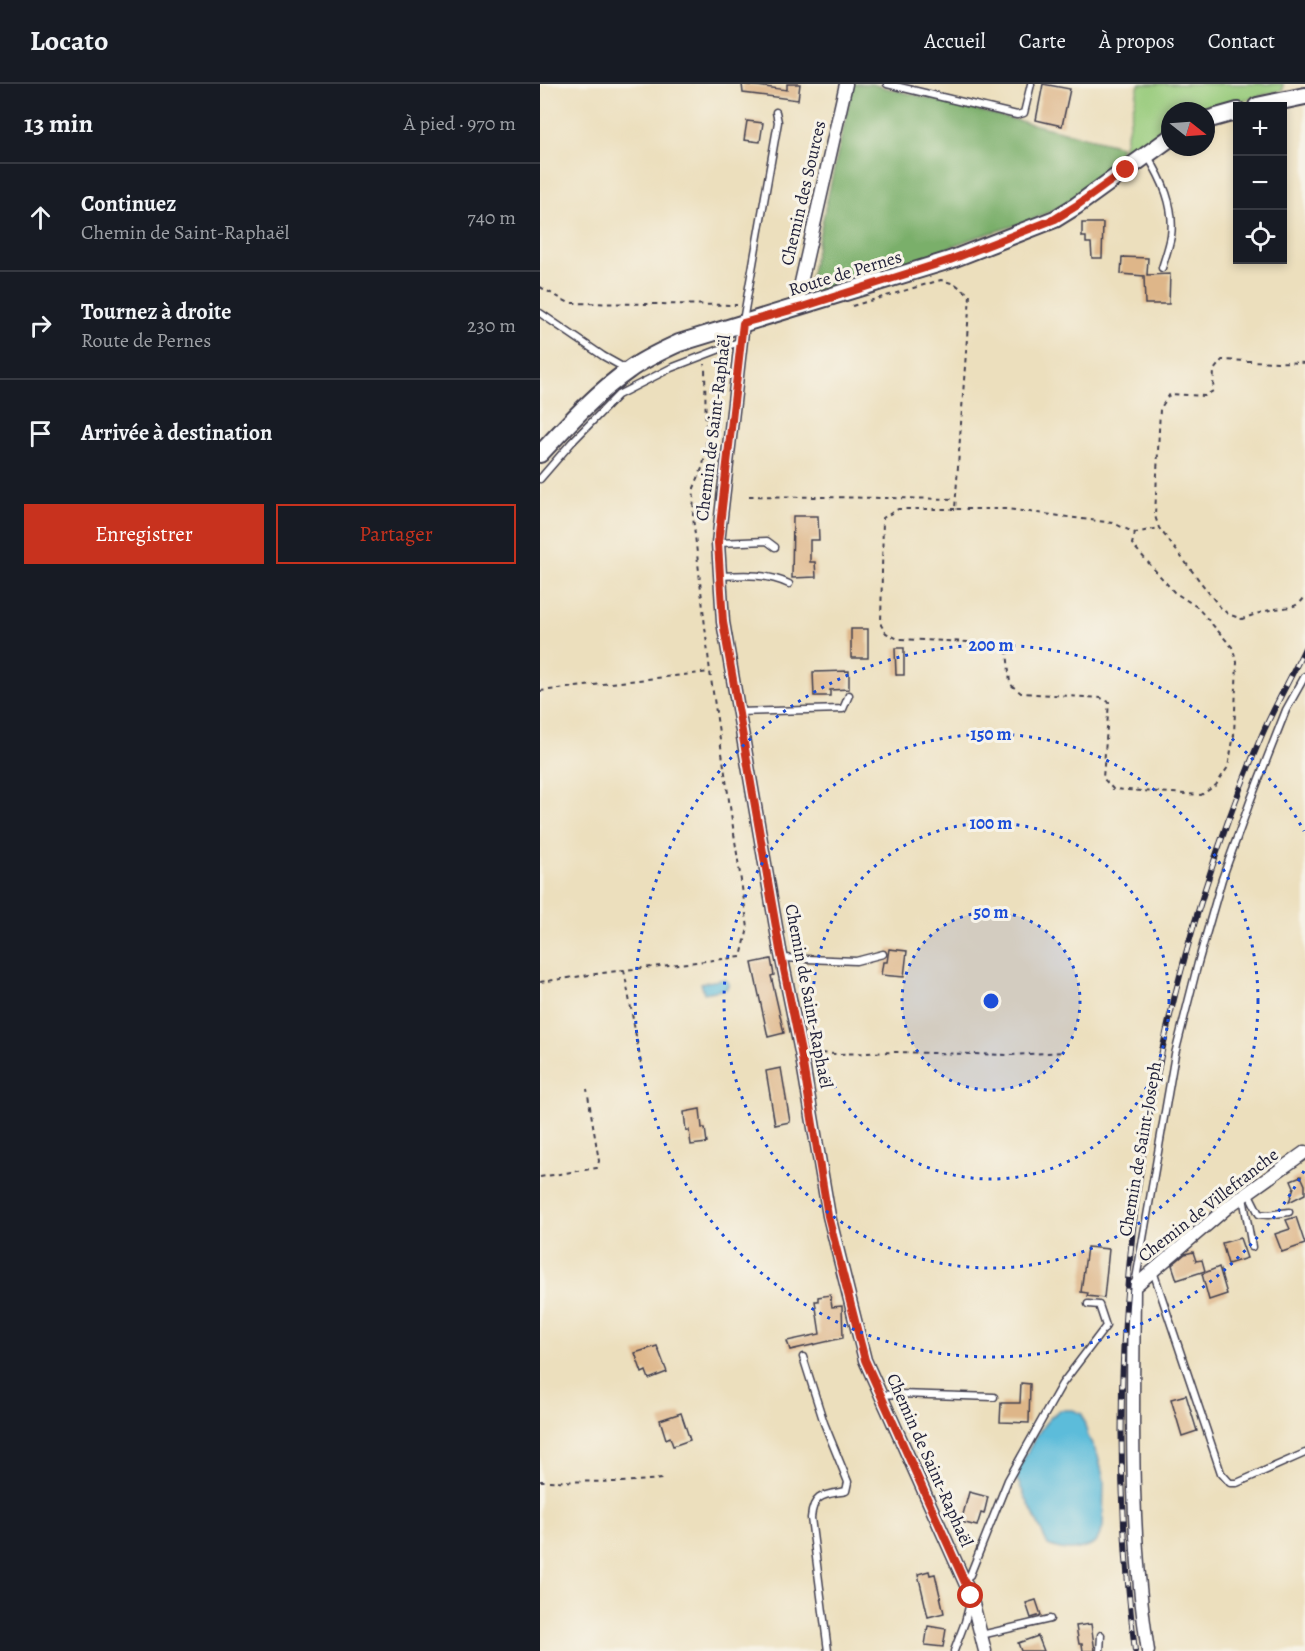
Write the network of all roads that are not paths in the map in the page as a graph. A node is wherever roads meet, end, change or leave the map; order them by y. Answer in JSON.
{"nodes":[{"id":1,"x":846,"y":84,"type":"edge"},
{"id":2,"x":887,"y":84,"type":"edge"},
{"id":3,"x":1031,"y":84,"type":"edge"},
{"id":4,"x":1305,"y":96,"type":"edge"},
{"id":5,"x":1276,"y":102,"type":"edge"},
{"id":6,"x":776,"y":112,"type":"dead end"},
{"id":7,"x":1233,"y":112,"type":"edge"},
{"id":8,"x":1215,"y":117,"type":"edge"},
{"id":9,"x":1161,"y":144,"type":"edge"},
{"id":10,"x":1146,"y":154,"type":"junction"},
{"id":11,"x":1162,"y":268,"type":"dead end"},
{"id":12,"x":795,"y":309,"type":"junction"},
{"id":13,"x":540,"y":313,"type":"edge"},
{"id":14,"x":743,"y":323,"type":"junction"},
{"id":15,"x":741,"y":341,"type":"junction"},
{"id":16,"x":628,"y":370,"type":"junction"},
{"id":17,"x":540,"y":454,"type":"edge"},
{"id":18,"x":540,"y":479,"type":"edge"},
{"id":19,"x":718,"y":543,"type":"junction"},
{"id":20,"x":775,"y":547,"type":"dead end"},
{"id":21,"x":720,"y":576,"type":"junction"},
{"id":22,"x":789,"y":584,"type":"dead end"},
{"id":23,"x":1305,"y":676,"type":"edge"},
{"id":24,"x":849,"y":695,"type":"dead end"},
{"id":25,"x":739,"y":712,"type":"junction"},
{"id":26,"x":883,"y":954,"type":"dead end"},
{"id":27,"x":781,"y":958,"type":"junction"},
{"id":28,"x":1305,"y":1152,"type":"edge"},
{"id":29,"x":1245,"y":1194,"type":"junction"},
{"id":30,"x":1289,"y":1212,"type":"dead end"},
{"id":31,"x":1252,"y":1247,"type":"dead end"},
{"id":32,"x":1153,"y":1271,"type":"junction"},
{"id":33,"x":1134,"y":1287,"type":"junction"},
{"id":34,"x":1088,"y":1304,"type":"dead end"},
{"id":35,"x":803,"y":1357,"type":"dead end"},
{"id":36,"x":881,"y":1395,"type":"junction"},
{"id":37,"x":994,"y":1397,"type":"dead end"},
{"id":38,"x":1305,"y":1453,"type":"edge"},
{"id":39,"x":964,"y":1580,"type":"junction"},
{"id":40,"x":971,"y":1596,"type":"junction"},
{"id":41,"x":1050,"y":1619,"type":"dead end"},
{"id":42,"x":981,"y":1635,"type":"junction"},
{"id":43,"x":1101,"y":1635,"type":"dead end"},
{"id":44,"x":828,"y":1651,"type":"edge"},
{"id":45,"x":954,"y":1651,"type":"edge"},
{"id":46,"x":985,"y":1651,"type":"edge"},
{"id":47,"x":1100,"y":1651,"type":"edge"},
{"id":48,"x":1148,"y":1651,"type":"edge"}],
"edges":[{"from":1,"to":12,"type":"street","name":"Chemin des Sources"},
{"from":2,"to":3,"type":"lane"},
{"from":4,"to":5,"type":"street"},
{"from":6,"to":14,"type":"lane"},
{"from":7,"to":8,"type":"street"},
{"from":9,"to":10,"type":"street","name":"Route de Pernes"},
{"from":10,"to":11,"type":"lane"},
{"from":10,"to":12,"type":"street","name":"Route de Pernes"},
{"from":12,"to":14,"type":"street","name":"Route de Pernes"},
{"from":13,"to":16,"type":"lane"},
{"from":14,"to":15,"type":"street","name":"Chemin de Saint-Raphaël"},
{"from":14,"to":16,"type":"street","name":"Route de Pernes"},
{"from":15,"to":18,"type":"lane"},
{"from":15,"to":19,"type":"street","name":"Chemin de Saint-Raphaël"},
{"from":16,"to":17,"type":"street","name":"Route de Pernes"},
{"from":19,"to":20,"type":"lane"},
{"from":19,"to":21,"type":"street","name":"Chemin de Saint-Raphaël"},
{"from":21,"to":22,"type":"lane"},
{"from":21,"to":25,"type":"street","name":"Chemin de Saint-Raphaël"},
{"from":23,"to":33,"type":"lane","name":"Chemin de Saint-Joseph"},
{"from":24,"to":25,"type":"lane"},
{"from":25,"to":27,"type":"street","name":"Chemin de Saint-Raphaël"},
{"from":26,"to":27,"type":"lane"},
{"from":27,"to":36,"type":"street","name":"Chemin de Saint-Raphaël"},
{"from":28,"to":29,"type":"street","name":"Chemin de Villefranche"},
{"from":29,"to":30,"type":"lane"},
{"from":29,"to":31,"type":"lane"},
{"from":29,"to":32,"type":"street","name":"Chemin de Villefranche"},
{"from":32,"to":33,"type":"street","name":"Chemin de Villefranche"},
{"from":32,"to":38,"type":"lane"},
{"from":33,"to":48,"type":"street","name":"Chemin de Saint-Joseph"},
{"from":34,"to":39,"type":"lane"},
{"from":35,"to":44,"type":"lane"},
{"from":36,"to":37,"type":"lane"},
{"from":36,"to":39,"type":"street","name":"Chemin de Saint-Raphaël"},
{"from":39,"to":40,"type":"street","name":"Chemin de Saint-Raphaël"},
{"from":40,"to":42,"type":"street","name":"Chemin de Saint-Raphaël"},
{"from":40,"to":45,"type":"lane"},
{"from":41,"to":42,"type":"lane"},
{"from":42,"to":46,"type":"street","name":"Chemin de Saint-Raphaël"},
{"from":43,"to":47,"type":"lane"}]}
